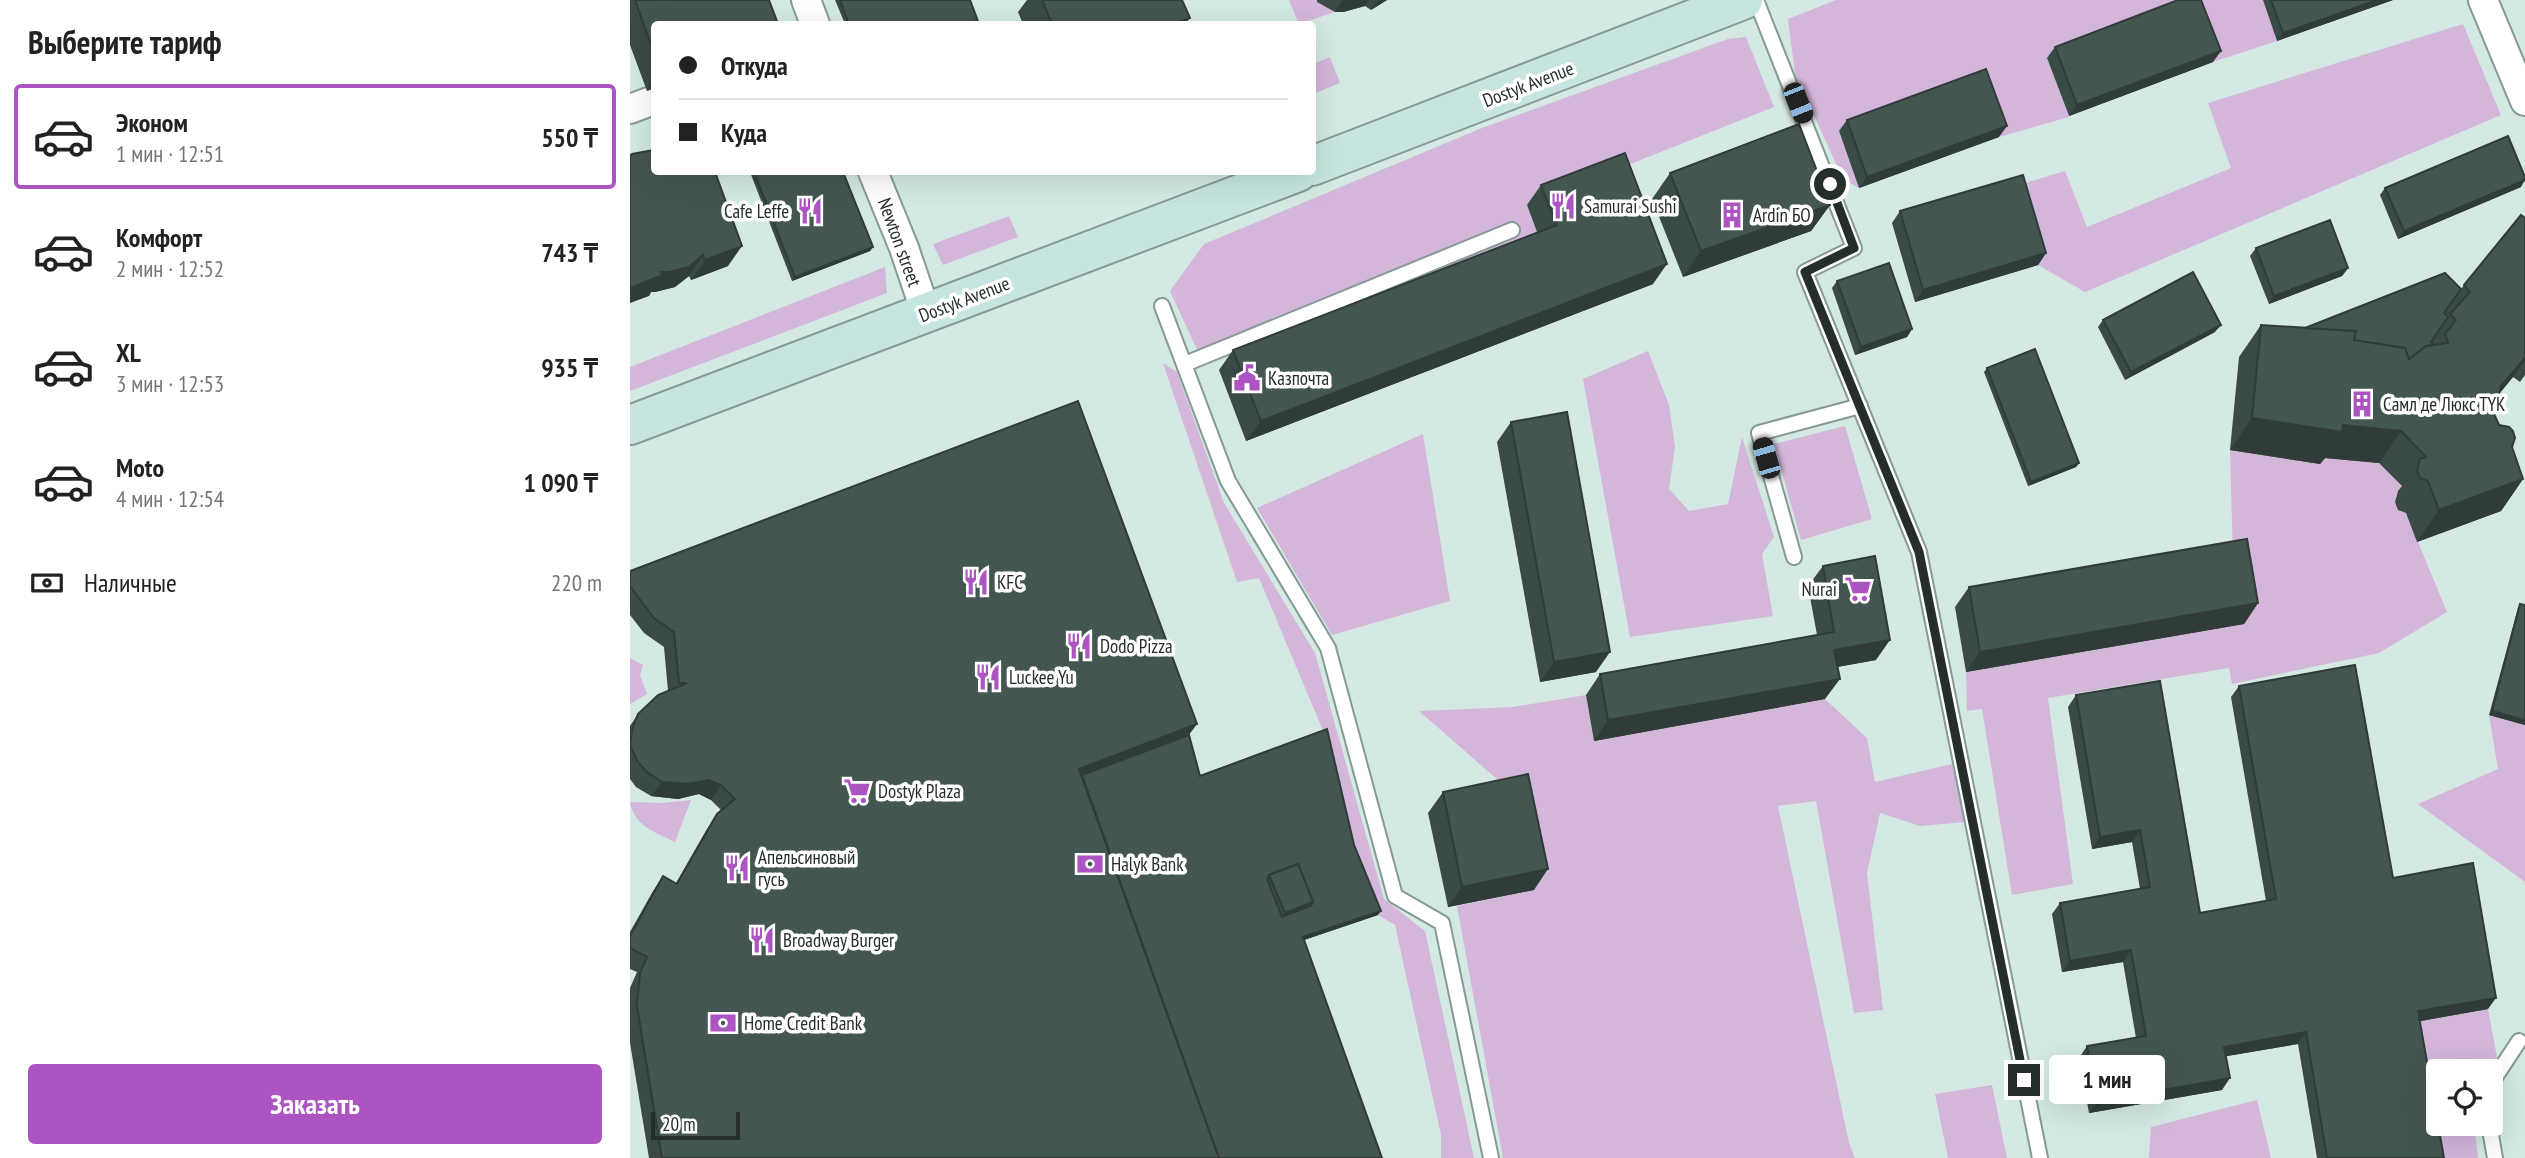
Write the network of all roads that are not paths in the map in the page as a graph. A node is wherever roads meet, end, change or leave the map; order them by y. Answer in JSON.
{"nodes":[{"id":1,"x":806,"y":0,"type":"edge"},
{"id":2,"x":1743,"y":0,"type":"edge"},
{"id":3,"x":1756,"y":0,"type":"edge"},
{"id":4,"x":2483,"y":0,"type":"edge"},
{"id":5,"x":814,"y":21,"type":"edge"},
{"id":6,"x":651,"y":101,"type":"edge"},
{"id":7,"x":2525,"y":101,"type":"edge"},
{"id":8,"x":630,"y":109,"type":"edge"},
{"id":9,"x":1316,"y":164,"type":"edge"},
{"id":10,"x":874,"y":175,"type":"edge"},
{"id":11,"x":1290,"y":175,"type":"edge"},
{"id":12,"x":1512,"y":230,"type":"dead end"},
{"id":13,"x":1163,"y":306,"type":"dead end"},
{"id":14,"x":926,"y":313,"type":"junction"},
{"id":15,"x":1185,"y":364,"type":"junction"},
{"id":16,"x":1860,"y":406,"type":"junction"},
{"id":17,"x":630,"y":425,"type":"edge"},
{"id":18,"x":1794,"y":557,"type":"dead end"},
{"id":19,"x":2519,"y":1041,"type":"dead end"},
{"id":20,"x":2503,"y":1065,"type":"edge"},
{"id":21,"x":2490,"y":1136,"type":"edge"},
{"id":22,"x":1491,"y":1158,"type":"edge"},
{"id":23,"x":2040,"y":1158,"type":"edge"},
{"id":24,"x":2495,"y":1158,"type":"edge"}],
"edges":[{"from":1,"to":5,"type":"street"},
{"from":2,"to":9,"type":"main road","name":"Dostyk Avenue"},
{"from":3,"to":16,"type":"lane"},
{"from":4,"to":7,"type":"street"},
{"from":6,"to":8,"type":"street"},
{"from":10,"to":14,"type":"street","name":"Newton street"},
{"from":11,"to":14,"type":"main road","name":"Dostyk Avenue"},
{"from":12,"to":15,"type":"lane"},
{"from":13,"to":15,"type":"lane"},
{"from":14,"to":17,"type":"main road","name":"Dostyk Avenue"},
{"from":15,"to":22,"type":"lane"},
{"from":16,"to":18,"type":"lane"},
{"from":16,"to":23,"type":"lane"},
{"from":19,"to":20,"type":"lane"},
{"from":21,"to":24,"type":"lane"}]}
